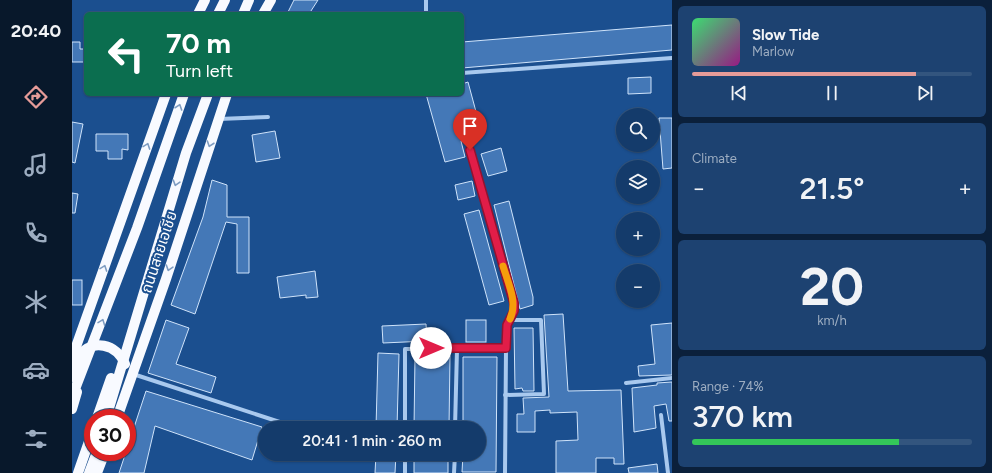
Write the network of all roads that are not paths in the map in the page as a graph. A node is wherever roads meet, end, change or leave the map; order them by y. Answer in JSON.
{"nodes":[{"id":1,"x":205,"y":0,"type":"edge"},
{"id":2,"x":225,"y":0,"type":"edge"},
{"id":3,"x":249,"y":0,"type":"edge"},
{"id":4,"x":271,"y":0,"type":"edge"},
{"id":5,"x":426,"y":0,"type":"edge"},
{"id":6,"x":199,"y":12,"type":"edge"},
{"id":7,"x":219,"y":12,"type":"edge"},
{"id":8,"x":244,"y":12,"type":"edge"},
{"id":9,"x":264,"y":12,"type":"edge"},
{"id":10,"x":426,"y":12,"type":"edge"},
{"id":11,"x":672,"y":58,"type":"edge"},
{"id":12,"x":464,"y":73,"type":"edge"},
{"id":13,"x":165,"y":96,"type":"edge"},
{"id":14,"x":183,"y":96,"type":"edge"},
{"id":15,"x":207,"y":96,"type":"edge"},
{"id":16,"x":226,"y":96,"type":"edge"},
{"id":17,"x":268,"y":117,"type":"dead end"},
{"id":18,"x":218,"y":119,"type":"junction"},
{"id":19,"x":470,"y":150,"type":"dead end"},
{"id":20,"x":150,"y":271,"type":"junction"},
{"id":21,"x":510,"y":320,"type":"junction"},
{"id":22,"x":506,"y":348,"type":"junction"},
{"id":23,"x":457,"y":349,"type":"junction"},
{"id":24,"x":90,"y":353,"type":"junction"},
{"id":25,"x":72,"y":358,"type":"edge"},
{"id":26,"x":132,"y":373,"type":"junction"},
{"id":27,"x":72,"y":377,"type":"edge"},
{"id":28,"x":672,"y":378,"type":"edge"},
{"id":29,"x":626,"y":383,"type":"dead end"},
{"id":30,"x":505,"y":395,"type":"junction"},
{"id":31,"x":72,"y":397,"type":"edge"},
{"id":32,"x":72,"y":409,"type":"edge"},
{"id":33,"x":100,"y":409,"type":"edge"},
{"id":34,"x":109,"y":409,"type":"edge"},
{"id":35,"x":113,"y":409,"type":"edge"},
{"id":36,"x":120,"y":409,"type":"edge"},
{"id":37,"x":661,"y":415,"type":"dead end"},
{"id":38,"x":277,"y":421,"type":"edge"},
{"id":39,"x":405,"y":421,"type":"edge"},
{"id":40,"x":455,"y":421,"type":"edge"},
{"id":41,"x":84,"y":456,"type":"edge"},
{"id":42,"x":93,"y":461,"type":"edge"},
{"id":43,"x":101,"y":461,"type":"edge"},
{"id":44,"x":405,"y":461,"type":"edge"},
{"id":45,"x":455,"y":461,"type":"edge"},
{"id":46,"x":78,"y":473,"type":"edge"},
{"id":47,"x":89,"y":473,"type":"edge"},
{"id":48,"x":97,"y":473,"type":"edge"},
{"id":49,"x":405,"y":473,"type":"edge"},
{"id":50,"x":454,"y":473,"type":"edge"},
{"id":51,"x":505,"y":473,"type":"edge"},
{"id":52,"x":668,"y":473,"type":"edge"}],
"edges":[{"from":1,"to":6,"type":"highway"},
{"from":2,"to":7,"type":"highway"},
{"from":3,"to":8,"type":"highway"},
{"from":4,"to":9,"type":"highway"},
{"from":5,"to":10,"type":"street"},
{"from":11,"to":12,"type":"street"},
{"from":25,"to":13,"type":"highway","one_way":true},
{"from":24,"to":14,"type":"highway","name":"ถนนสายเอเชีย","one_way":true},
{"from":15,"to":20,"type":"highway","name":"ถนนสายเอเชีย","one_way":true},
{"from":16,"to":18,"type":"highway","name":"ถนนสายเอเชีย"},
{"from":17,"to":18,"type":"street"},
{"from":18,"to":26,"type":"highway","name":"ถนนสายเอเชีย","one_way":true},
{"from":19,"to":21,"type":"street"},
{"from":20,"to":33,"type":"highway"},
{"from":20,"to":34,"type":"highway","name":"ถนนสายเอเชีย"},
{"from":21,"to":22,"type":"street"},
{"from":21,"to":30,"type":"street"},
{"from":22,"to":23,"type":"street"},
{"from":22,"to":30,"type":"street"},
{"from":23,"to":39,"type":"street"},
{"from":23,"to":40,"type":"street"},
{"from":24,"to":31,"type":"highway","name":"ถนนสายเอเชีย"},
{"from":24,"to":32,"type":"highway"},
{"from":26,"to":36,"type":"highway","name":"ถนนสายเอเชีย"},
{"from":26,"to":38,"type":"street"},
{"from":27,"to":35,"type":"highway"},
{"from":28,"to":29,"type":"street"},
{"from":30,"to":51,"type":"street"},
{"from":37,"to":52,"type":"street"},
{"from":41,"to":46,"type":"highway"},
{"from":42,"to":47,"type":"highway"},
{"from":43,"to":48,"type":"highway"},
{"from":44,"to":49,"type":"street"},
{"from":45,"to":50,"type":"street"}]}
